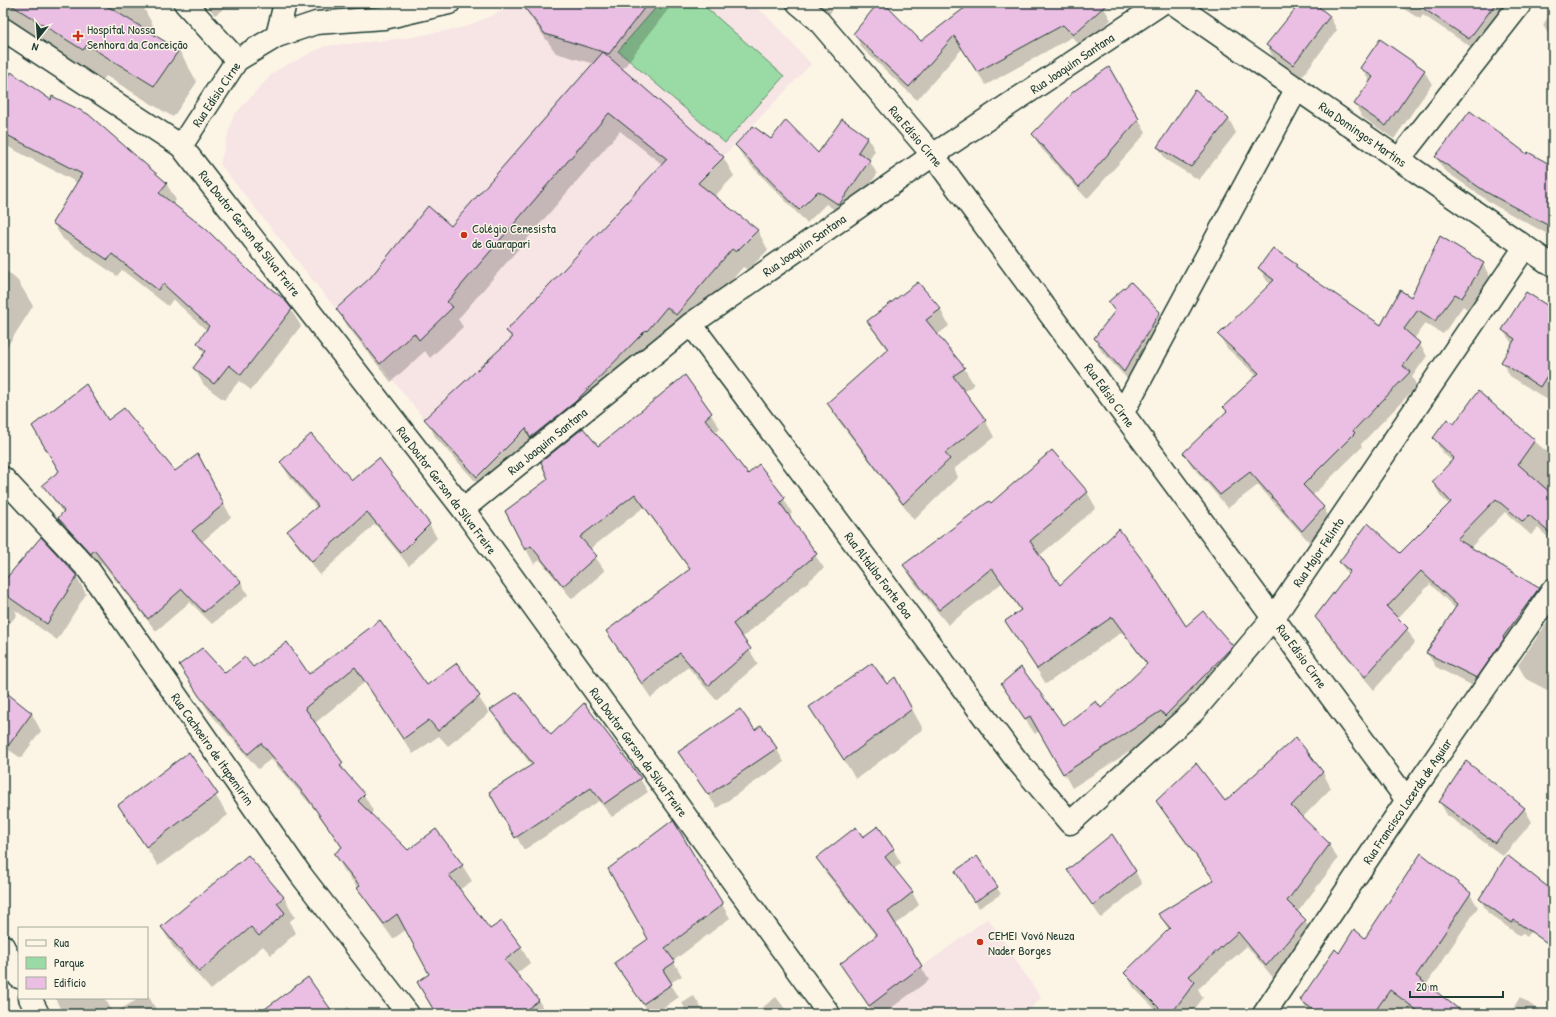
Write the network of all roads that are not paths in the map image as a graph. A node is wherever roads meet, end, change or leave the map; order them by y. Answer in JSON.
{"nodes":[{"id":1,"x":185,"y":3,"type":"edge"},
{"id":2,"x":285,"y":3,"type":"edge"},
{"id":3,"x":449,"y":3,"type":"edge"},
{"id":4,"x":798,"y":3,"type":"edge"},
{"id":5,"x":1162,"y":3,"type":"edge"},
{"id":6,"x":1173,"y":3,"type":"edge"},
{"id":7,"x":1521,"y":3,"type":"edge"},
{"id":8,"x":3,"y":29,"type":"edge"},
{"id":9,"x":277,"y":36,"type":"junction"},
{"id":10,"x":237,"y":60,"type":"junction"},
{"id":11,"x":1297,"y":88,"type":"junction"},
{"id":12,"x":181,"y":146,"type":"junction"},
{"id":13,"x":933,"y":155,"type":"junction"},
{"id":14,"x":1399,"y":158,"type":"junction"},
{"id":15,"x":1525,"y":247,"type":"junction"},
{"id":16,"x":1553,"y":266,"type":"edge"},
{"id":17,"x":691,"y":324,"type":"junction"},
{"id":18,"x":1123,"y":412,"type":"junction"},
{"id":19,"x":6,"y":491,"type":"edge"},
{"id":20,"x":463,"y":509,"type":"junction"},
{"id":21,"x":1553,"y":590,"type":"edge"},
{"id":22,"x":1274,"y":617,"type":"junction"},
{"id":23,"x":1407,"y":800,"type":"junction"},
{"id":24,"x":1070,"y":824,"type":"joint"},
{"id":25,"x":3,"y":946,"type":"edge"},
{"id":26,"x":18,"y":976,"type":"edge"},
{"id":27,"x":30,"y":999,"type":"edge"},
{"id":28,"x":38,"y":1014,"type":"edge"},
{"id":29,"x":408,"y":1014,"type":"edge"},
{"id":30,"x":829,"y":1014,"type":"edge"},
{"id":31,"x":1264,"y":1014,"type":"edge"}],
"edges":[{"from":1,"to":10,"type":"street"},
{"from":2,"to":9,"type":"street"},
{"from":3,"to":9,"type":"street","name":"Rua Edísio Cirne"},
{"from":4,"to":13,"type":"street","name":"Rua Edísio Cirne"},
{"from":5,"to":13,"type":"street","name":"Rua Joaquim Santana"},
{"from":6,"to":11,"type":"street","name":"Rua Domingos Martins"},
{"from":7,"to":14,"type":"street"},
{"from":8,"to":12,"type":"street","name":"Rua Doutor Gerson da Silva Freire"},
{"from":9,"to":10,"type":"street","name":"Rua Edísio Cirne"},
{"from":10,"to":12,"type":"street","name":"Rua Edísio Cirne"},
{"from":11,"to":14,"type":"street","name":"Rua Domingos Martins"},
{"from":11,"to":18,"type":"street"},
{"from":12,"to":20,"type":"street","name":"Rua Doutor Gerson da Silva Freire"},
{"from":13,"to":17,"type":"street","name":"Rua Joaquim Santana"},
{"from":13,"to":18,"type":"street","name":"Rua Edísio Cirne"},
{"from":14,"to":15,"type":"street","name":"Rua Domingos Martins"},
{"from":15,"to":16,"type":"street","name":"Rua Domingos Martins"},
{"from":15,"to":22,"type":"street","name":"Rua Major Felinto"},
{"from":17,"to":20,"type":"street","name":"Rua Joaquim Santana"},
{"from":17,"to":24,"type":"street","name":"Rua Altaliba Fonte Boa"},
{"from":18,"to":22,"type":"street","name":"Rua Edísio Cirne"},
{"from":19,"to":29,"type":"street","name":"Rua Cachoeiro de Itapemirim"},
{"from":20,"to":30,"type":"street","name":"Rua Doutor Gerson da Silva Freire"},
{"from":21,"to":23,"type":"street","name":"Rua Francisco Lacerda de Aguiar"},
{"from":22,"to":23,"type":"street","name":"Rua Edísio Cirne"},
{"from":22,"to":24,"type":"street","name":"Rua Major Felinto"},
{"from":23,"to":31,"type":"street","name":"Rua Francisco Lacerda de Aguiar"},
{"from":25,"to":26,"type":"street"},
{"from":27,"to":28,"type":"street"}]}
